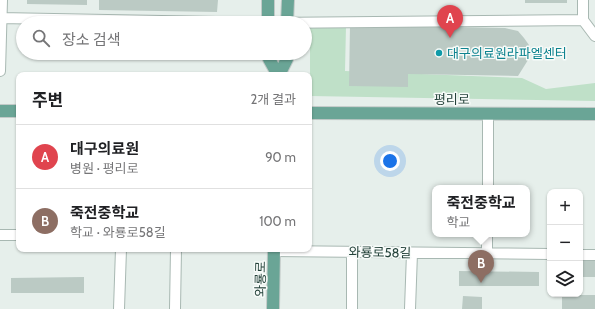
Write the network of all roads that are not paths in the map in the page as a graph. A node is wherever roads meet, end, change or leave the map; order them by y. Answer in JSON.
{"nodes":[{"id":1,"x":2,"y":0,"type":"edge"},
{"id":2,"x":268,"y":0,"type":"edge"},
{"id":3,"x":288,"y":0,"type":"edge"},
{"id":4,"x":583,"y":0,"type":"edge"},
{"id":5,"x":268,"y":16,"type":"edge"},
{"id":6,"x":287,"y":16,"type":"edge"},
{"id":7,"x":1,"y":18,"type":"edge"},
{"id":8,"x":16,"y":18,"type":"edge"},
{"id":9,"x":583,"y":20,"type":"junction"},
{"id":10,"x":312,"y":23,"type":"edge"},
{"id":11,"x":595,"y":36,"type":"edge"},
{"id":12,"x":270,"y":60,"type":"edge"},
{"id":13,"x":286,"y":60,"type":"edge"},
{"id":14,"x":0,"y":71,"type":"edge"},
{"id":15,"x":276,"y":72,"type":"edge"},
{"id":16,"x":280,"y":72,"type":"edge"},
{"id":17,"x":0,"y":111,"type":"edge"},
{"id":18,"x":16,"y":111,"type":"edge"},
{"id":19,"x":312,"y":113,"type":"edge"},
{"id":20,"x":488,"y":114,"type":"junction"},
{"id":21,"x":595,"y":114,"type":"edge"},
{"id":22,"x":488,"y":185,"type":"edge"},
{"id":23,"x":0,"y":235,"type":"edge"},
{"id":24,"x":16,"y":236,"type":"edge"},
{"id":25,"x":487,"y":237,"type":"edge"},
{"id":26,"x":312,"y":251,"type":"edge"},
{"id":27,"x":121,"y":252,"type":"edge"},
{"id":28,"x":176,"y":252,"type":"edge"},
{"id":29,"x":274,"y":252,"type":"edge"},
{"id":30,"x":352,"y":252,"type":"junction"},
{"id":31,"x":412,"y":253,"type":"junction"},
{"id":32,"x":487,"y":254,"type":"junction"},
{"id":33,"x":547,"y":254,"type":"edge"},
{"id":34,"x":583,"y":255,"type":"edge"},
{"id":35,"x":595,"y":255,"type":"edge"},
{"id":36,"x":119,"y":309,"type":"edge"},
{"id":37,"x":175,"y":309,"type":"edge"},
{"id":38,"x":273,"y":309,"type":"edge"},
{"id":39,"x":352,"y":309,"type":"edge"},
{"id":40,"x":410,"y":309,"type":"edge"}],
"edges":[{"from":1,"to":7,"type":"street"},
{"from":2,"to":5,"type":"main road"},
{"from":3,"to":6,"type":"main road"},
{"from":4,"to":9,"type":"street"},
{"from":7,"to":8,"type":"street"},
{"from":7,"to":14,"type":"street"},
{"from":9,"to":10,"type":"street"},
{"from":9,"to":11,"type":"street"},
{"from":12,"to":15,"type":"main road"},
{"from":13,"to":16,"type":"main road"},
{"from":17,"to":18,"type":"main road"},
{"from":19,"to":20,"type":"main road","name":"평리로"},
{"from":20,"to":21,"type":"main road","name":"평리로"},
{"from":20,"to":22,"type":"street"},
{"from":23,"to":24,"type":"street"},
{"from":25,"to":32,"type":"street"},
{"from":26,"to":30,"type":"street","name":"와룡로58길"},
{"from":27,"to":36,"type":"street"},
{"from":28,"to":37,"type":"street"},
{"from":29,"to":38,"type":"main road","name":"와룡로"},
{"from":30,"to":31,"type":"street","name":"와룡로58길"},
{"from":30,"to":39,"type":"street"},
{"from":31,"to":32,"type":"street","name":"와룡로58길"},
{"from":31,"to":40,"type":"street"},
{"from":32,"to":33,"type":"street","name":"와룡로58길"},
{"from":34,"to":35,"type":"street"}]}
